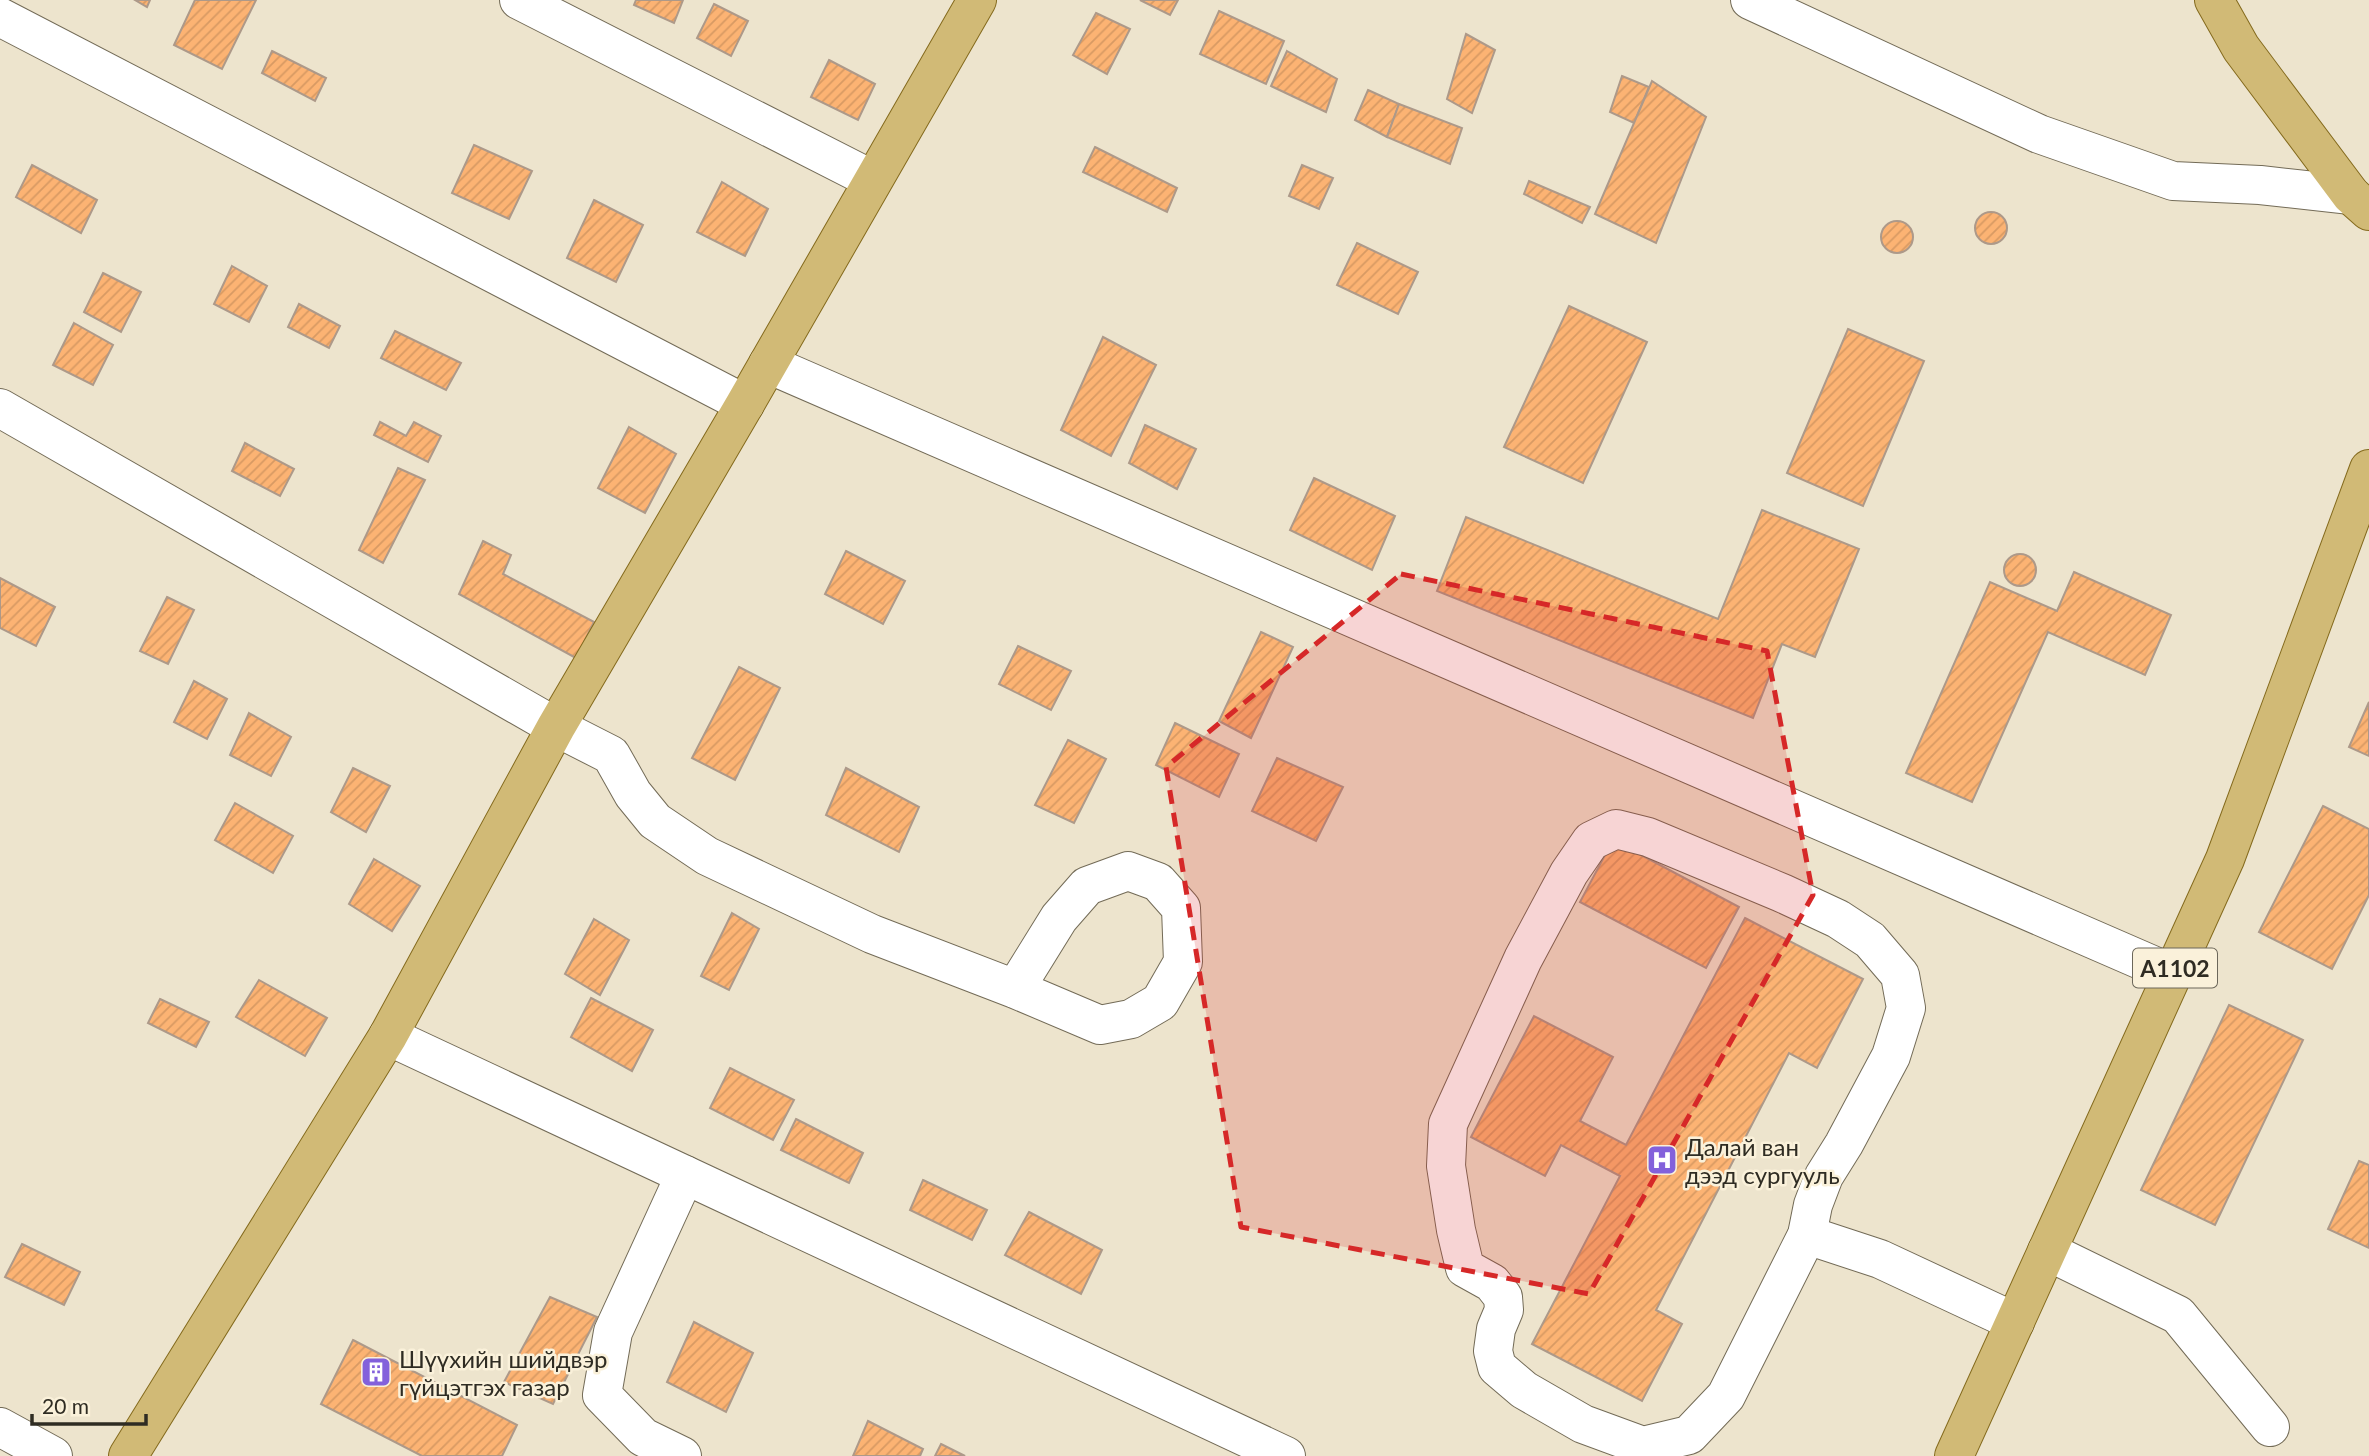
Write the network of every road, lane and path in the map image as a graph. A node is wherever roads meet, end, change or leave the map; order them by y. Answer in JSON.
{"nodes":[{"id":1,"x":519,"y":0,"type":"edge"},
{"id":2,"x":977,"y":0,"type":"edge"},
{"id":3,"x":1750,"y":0,"type":"edge"},
{"id":4,"x":2214,"y":0,"type":"edge"},
{"id":5,"x":0,"y":17,"type":"edge"},
{"id":6,"x":873,"y":180,"type":"junction"},
{"id":7,"x":2360,"y":203,"type":"edge"},
{"id":8,"x":768,"y":364,"type":"junction"},
{"id":9,"x":745,"y":404,"type":"junction"},
{"id":10,"x":0,"y":408,"type":"edge"},
{"id":11,"x":2369,"y":469,"type":"edge"},
{"id":12,"x":556,"y":727,"type":"junction"},
{"id":13,"x":2173,"y":974,"type":"junction"},
{"id":14,"x":1016,"y":989,"type":"junction"},
{"id":15,"x":388,"y":1036,"type":"junction"},
{"id":16,"x":685,"y":1175,"type":"junction"},
{"id":17,"x":1807,"y":1235,"type":"junction"},
{"id":18,"x":2047,"y":1251,"type":"junction"},
{"id":19,"x":2015,"y":1322,"type":"junction"},
{"id":20,"x":0,"y":1427,"type":"edge"},
{"id":21,"x":2270,"y":1427,"type":"dead end"},
{"id":22,"x":53,"y":1456,"type":"edge"},
{"id":23,"x":128,"y":1456,"type":"edge"},
{"id":24,"x":682,"y":1456,"type":"edge"},
{"id":25,"x":1286,"y":1456,"type":"edge"},
{"id":26,"x":1954,"y":1456,"type":"edge"}],
"edges":[{"from":1,"to":6,"type":"street"},
{"from":2,"to":6,"type":"main road"},
{"from":3,"to":7,"type":"street"},
{"from":4,"to":7,"type":"main road"},
{"from":5,"to":9,"type":"street"},
{"from":6,"to":8,"type":"main road"},
{"from":8,"to":9,"type":"main road"},
{"from":8,"to":13,"type":"street"},
{"from":9,"to":12,"type":"main road"},
{"from":10,"to":12,"type":"street"},
{"from":11,"to":13,"type":"main road","number":"A1102"},
{"from":12,"to":14,"type":"street"},
{"from":12,"to":15,"type":"main road"},
{"from":13,"to":18,"type":"main road","number":"A1102"},
{"from":14,"to":14,"type":"street"},
{"from":15,"to":16,"type":"street"},
{"from":15,"to":23,"type":"main road"},
{"from":16,"to":24,"type":"street"},
{"from":16,"to":25,"type":"street"},
{"from":17,"to":17,"type":"street"},
{"from":17,"to":19,"type":"street"},
{"from":18,"to":19,"type":"main road","number":"A1102"},
{"from":18,"to":21,"type":"street"},
{"from":19,"to":26,"type":"main road","number":"A1102"},
{"from":20,"to":22,"type":"street"}]}
